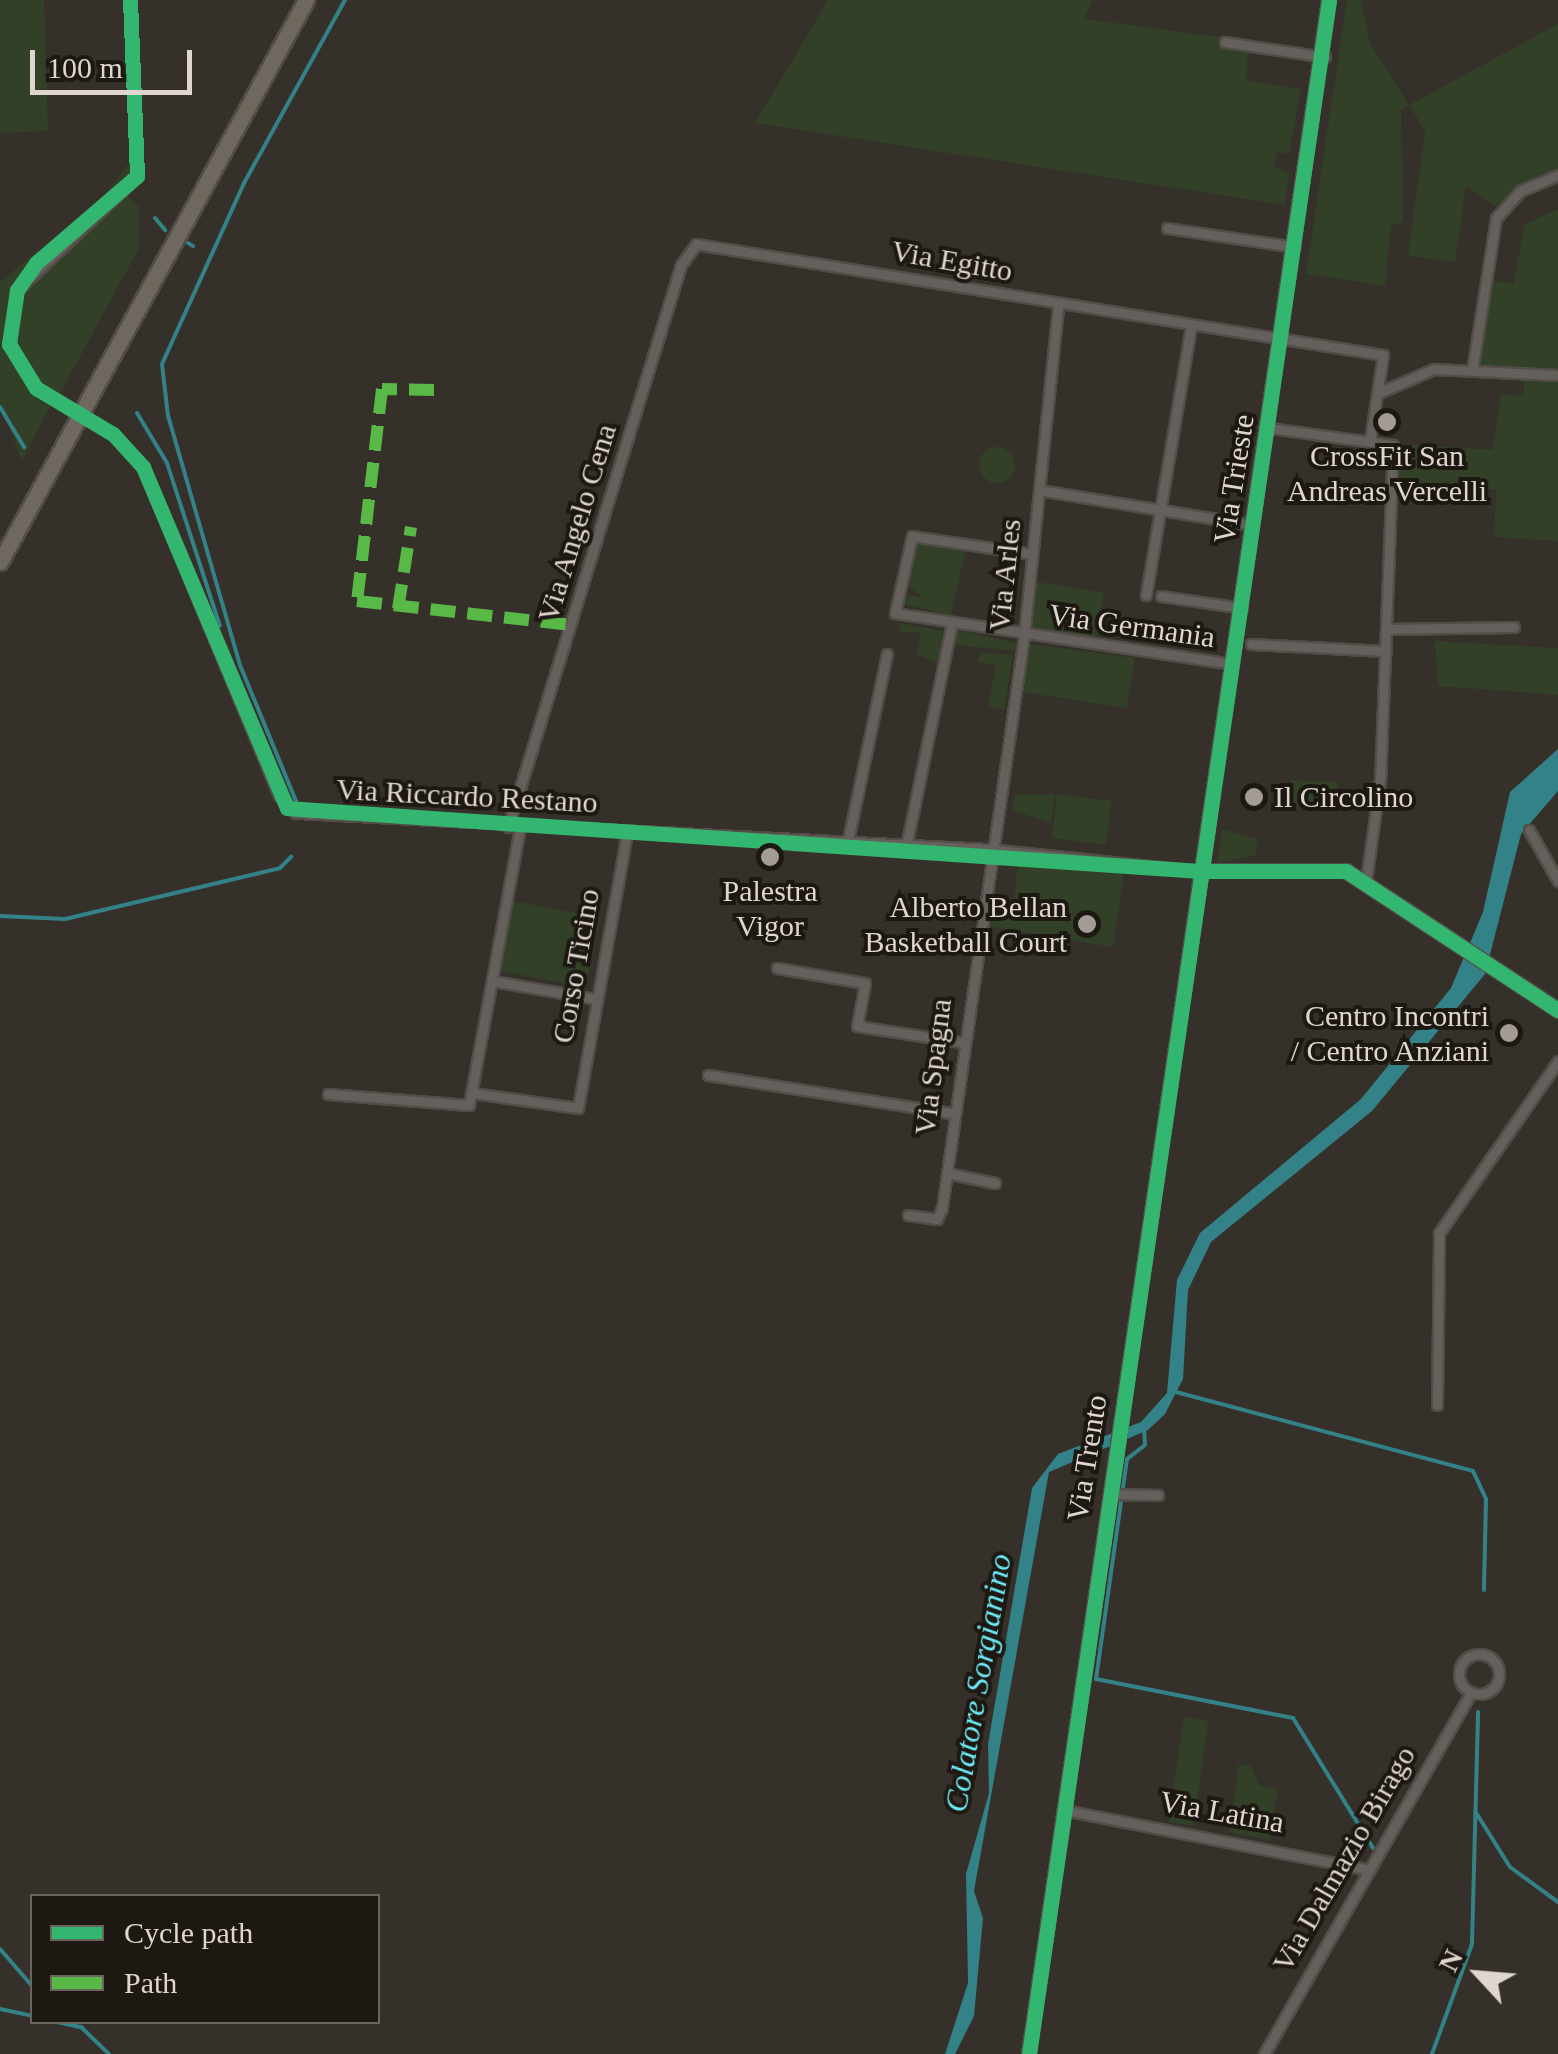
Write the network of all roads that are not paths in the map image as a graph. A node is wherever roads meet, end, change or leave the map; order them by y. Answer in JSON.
{"nodes":[{"id":1,"x":130,"y":0,"type":"edge"},
{"id":2,"x":306,"y":0,"type":"edge"},
{"id":3,"x":1329,"y":0,"type":"edge"},
{"id":4,"x":1337,"y":0,"type":"edge"},
{"id":5,"x":1329,"y":26,"type":"junction"},
{"id":6,"x":1224,"y":42,"type":"dead end"},
{"id":7,"x":1325,"y":57,"type":"junction"},
{"id":8,"x":1558,"y":175,"type":"edge"},
{"id":9,"x":1167,"y":228,"type":"dead end"},
{"id":10,"x":704,"y":242,"type":"joint"},
{"id":11,"x":1295,"y":247,"type":"junction"},
{"id":12,"x":1058,"y":305,"type":"junction"},
{"id":13,"x":1191,"y":325,"type":"junction"},
{"id":14,"x":1282,"y":339,"type":"junction"},
{"id":15,"x":1472,"y":371,"type":"junction"},
{"id":16,"x":1558,"y":375,"type":"edge"},
{"id":17,"x":1378,"y":392,"type":"junction"},
{"id":18,"x":1270,"y":428,"type":"junction"},
{"id":19,"x":1370,"y":440,"type":"junction"},
{"id":20,"x":1039,"y":490,"type":"junction"},
{"id":21,"x":1160,"y":510,"type":"junction"},
{"id":22,"x":1254,"y":525,"type":"junction"},
{"id":23,"x":1032,"y":554,"type":"junction"},
{"id":24,"x":0,"y":562,"type":"edge"},
{"id":25,"x":1146,"y":595,"type":"dead end"},
{"id":26,"x":1161,"y":596,"type":"dead end"},
{"id":27,"x":1242,"y":608,"type":"junction"},
{"id":28,"x":952,"y":624,"type":"junction"},
{"id":29,"x":1514,"y":627,"type":"dead end"},
{"id":30,"x":1386,"y":629,"type":"junction"},
{"id":31,"x":1024,"y":636,"type":"junction"},
{"id":32,"x":1251,"y":644,"type":"dead end"},
{"id":33,"x":1386,"y":651,"type":"junction"},
{"id":34,"x":887,"y":654,"type":"dead end"},
{"id":35,"x":1234,"y":664,"type":"junction"},
{"id":36,"x":508,"y":827,"type":"junction"},
{"id":37,"x":520,"y":828,"type":"junction"},
{"id":38,"x":1530,"y":830,"type":"dead end"},
{"id":39,"x":626,"y":833,"type":"junction"},
{"id":40,"x":847,"y":845,"type":"junction"},
{"id":41,"x":906,"y":847,"type":"junction"},
{"id":42,"x":989,"y":850,"type":"junction"},
{"id":43,"x":1200,"y":871,"type":"junction"},
{"id":44,"x":1366,"y":881,"type":"junction"},
{"id":45,"x":1558,"y":881,"type":"edge"},
{"id":46,"x":777,"y":968,"type":"dead end"},
{"id":47,"x":493,"y":982,"type":"junction"},
{"id":48,"x":596,"y":998,"type":"junction"},
{"id":49,"x":1558,"y":1009,"type":"edge"},
{"id":50,"x":960,"y":1042,"type":"junction"},
{"id":51,"x":1556,"y":1067,"type":"edge"},
{"id":52,"x":708,"y":1075,"type":"dead end"},
{"id":53,"x":473,"y":1093,"type":"junction"},
{"id":54,"x":328,"y":1094,"type":"dead end"},
{"id":55,"x":952,"y":1113,"type":"junction"},
{"id":56,"x":946,"y":1173,"type":"junction"},
{"id":57,"x":995,"y":1183,"type":"dead end"},
{"id":58,"x":908,"y":1215,"type":"dead end"},
{"id":59,"x":1437,"y":1405,"type":"dead end"},
{"id":60,"x":1119,"y":1495,"type":"junction"},
{"id":61,"x":1158,"y":1496,"type":"dead end"},
{"id":62,"x":1471,"y":1692,"type":"junction"},
{"id":63,"x":1064,"y":1810,"type":"junction"},
{"id":64,"x":1369,"y":1870,"type":"junction"},
{"id":65,"x":1029,"y":2054,"type":"edge"},
{"id":66,"x":1264,"y":2054,"type":"edge"}],
"edges":[{"from":1,"to":36,"type":"street","name":"Via Riccardo Restano","bridge":true},
{"from":2,"to":24,"type":"main road"},
{"from":3,"to":5,"type":"street"},
{"from":4,"to":5,"type":"street"},
{"from":5,"to":7,"type":"street"},
{"from":6,"to":7,"type":"street"},
{"from":7,"to":11,"type":"street","name":"Via Trieste"},
{"from":8,"to":15,"type":"street"},
{"from":9,"to":11,"type":"street"},
{"from":10,"to":12,"type":"street","name":"Via Egitto"},
{"from":10,"to":36,"type":"street","name":"Via Angelo Cena"},
{"from":11,"to":14,"type":"street","name":"Via Trieste"},
{"from":12,"to":13,"type":"street","name":"Via Egitto"},
{"from":12,"to":20,"type":"street","name":"Via Arles"},
{"from":13,"to":14,"type":"street","name":"Via Egitto"},
{"from":13,"to":21,"type":"street"},
{"from":14,"to":17,"type":"street","name":"Via Egitto"},
{"from":14,"to":18,"type":"street","name":"Via Trieste"},
{"from":15,"to":16,"type":"street"},
{"from":15,"to":17,"type":"street"},
{"from":17,"to":19,"type":"street","name":"Via Egitto"},
{"from":18,"to":19,"type":"street"},
{"from":18,"to":22,"type":"street","name":"Via Trieste"},
{"from":19,"to":30,"type":"street"},
{"from":20,"to":21,"type":"street"},
{"from":20,"to":23,"type":"street","name":"Via Arles"},
{"from":21,"to":22,"type":"street"},
{"from":21,"to":25,"type":"street"},
{"from":22,"to":27,"type":"street","name":"Via Trieste"},
{"from":23,"to":28,"type":"street","name":"Via Germania"},
{"from":23,"to":31,"type":"street","name":"Via Arles"},
{"from":26,"to":27,"type":"street"},
{"from":27,"to":35,"type":"street","name":"Via Trieste"},
{"from":28,"to":31,"type":"street","name":"Via Germania"},
{"from":28,"to":41,"type":"street"},
{"from":29,"to":30,"type":"street"},
{"from":30,"to":33,"type":"street"},
{"from":31,"to":35,"type":"street","name":"Via Germania"},
{"from":31,"to":42,"type":"street","name":"Via Arles"},
{"from":32,"to":33,"type":"street"},
{"from":33,"to":44,"type":"street"},
{"from":34,"to":40,"type":"street"},
{"from":35,"to":43,"type":"street","name":"Via Trieste"},
{"from":36,"to":37,"type":"street","name":"Via Riccardo Restano"},
{"from":37,"to":39,"type":"street","name":"Via Riccardo Restano"},
{"from":37,"to":47,"type":"street"},
{"from":38,"to":45,"type":"street"},
{"from":39,"to":40,"type":"street","name":"Via Riccardo Restano"},
{"from":39,"to":48,"type":"street","name":"Corso Ticino"},
{"from":40,"to":41,"type":"street","name":"Via Riccardo Restano"},
{"from":41,"to":42,"type":"street","name":"Via Riccardo Restano"},
{"from":42,"to":43,"type":"street","name":"Via Riccardo Restano"},
{"from":42,"to":50,"type":"street","name":"Via Spagna"},
{"from":43,"to":44,"type":"street","name":"Via Riccardo Restano"},
{"from":43,"to":60,"type":"street","name":"Via Trento"},
{"from":44,"to":49,"type":"street","name":"Via Riccardo Restano"},
{"from":46,"to":50,"type":"street"},
{"from":47,"to":48,"type":"street"},
{"from":47,"to":53,"type":"street"},
{"from":48,"to":53,"type":"street","name":"Corso Ticino"},
{"from":50,"to":55,"type":"street","name":"Via Spagna"},
{"from":51,"to":59,"type":"street"},
{"from":52,"to":55,"type":"street"},
{"from":53,"to":54,"type":"street"},
{"from":55,"to":56,"type":"street","name":"Via Spagna"},
{"from":56,"to":57,"type":"street","name":"Via Spagna"},
{"from":56,"to":58,"type":"street","name":"Via Spagna"},
{"from":60,"to":61,"type":"street"},
{"from":60,"to":63,"type":"street","name":"Via Trento"},
{"from":62,"to":62,"type":"street"},
{"from":62,"to":64,"type":"street","name":"Via Dalmazio Birago"},
{"from":63,"to":64,"type":"street","name":"Via Latina"},
{"from":63,"to":65,"type":"street","name":"Via Trento"},
{"from":64,"to":66,"type":"street","name":"Via Dalmazio Birago"}]}
